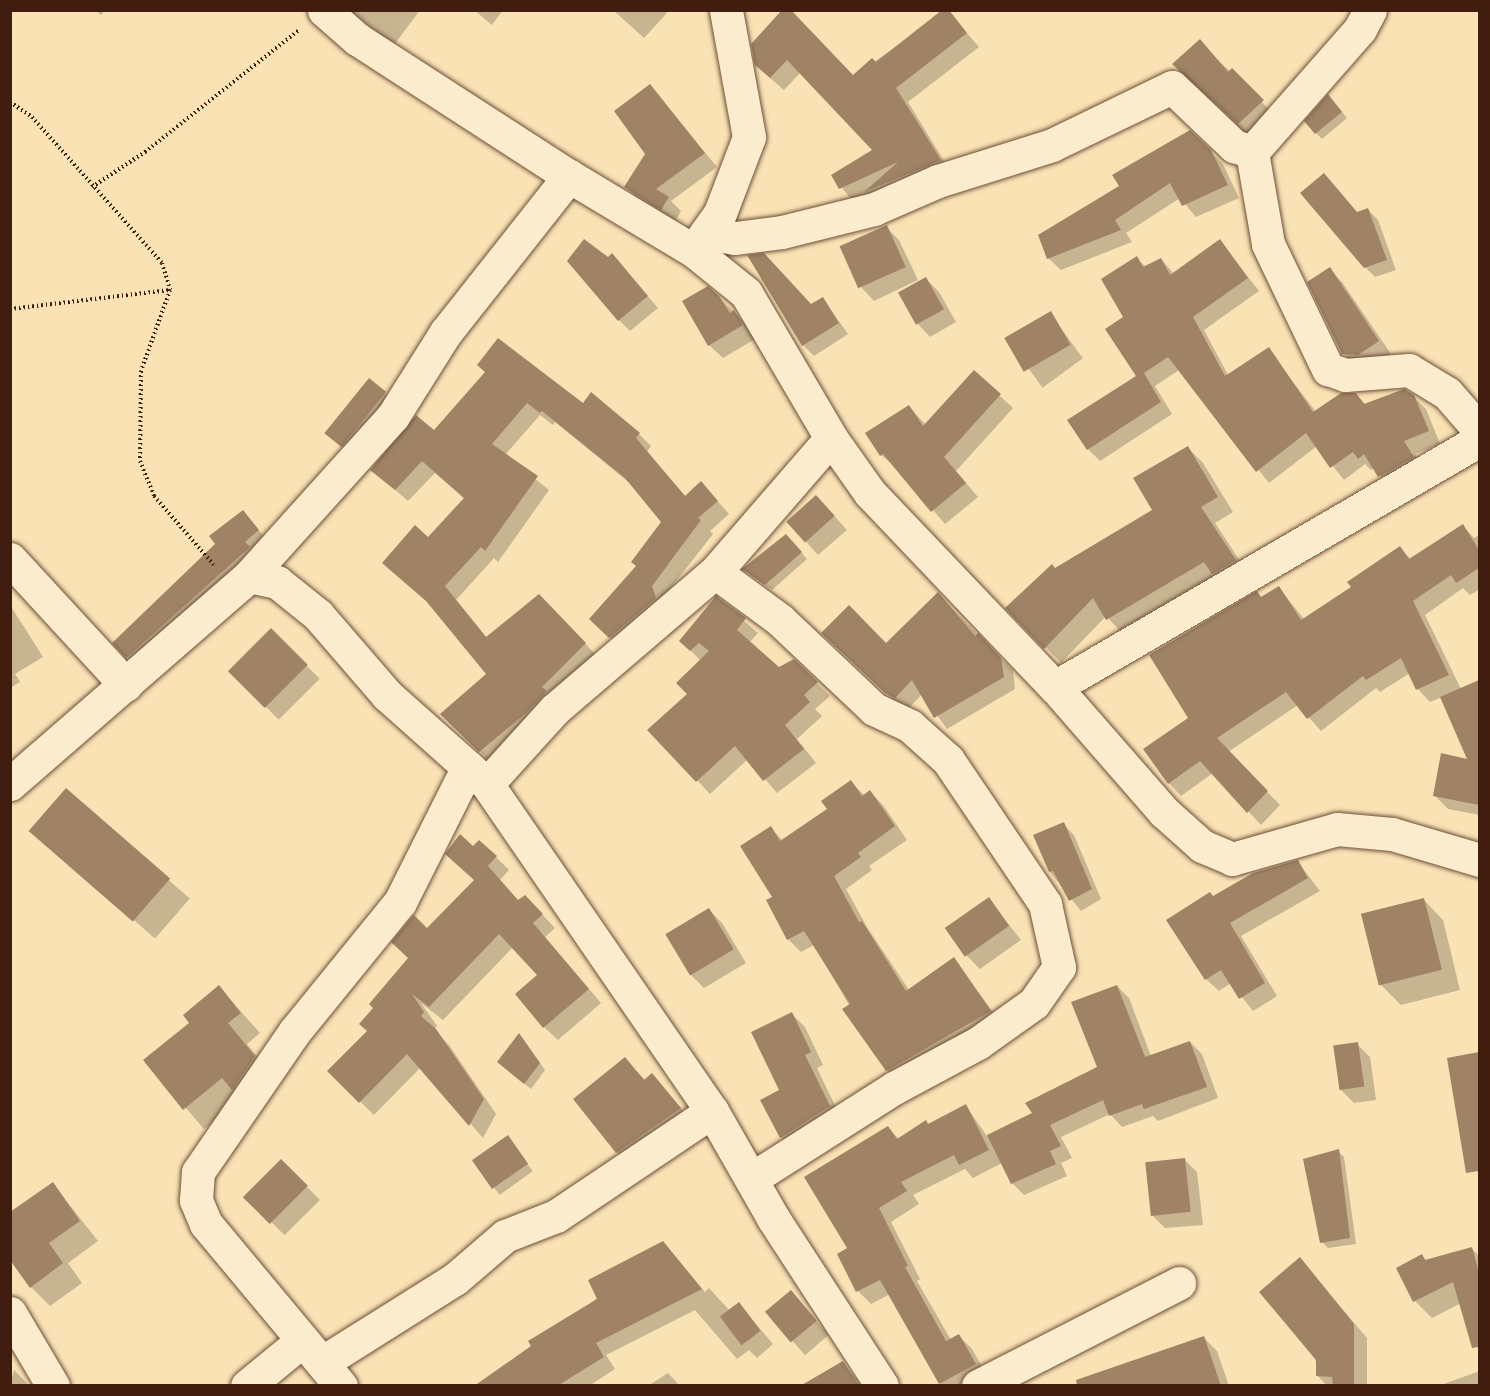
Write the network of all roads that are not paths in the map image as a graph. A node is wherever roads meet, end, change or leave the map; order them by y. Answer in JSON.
{"nodes":[{"id":1,"x":324,"y":10,"type":"edge"},
{"id":2,"x":726,"y":10,"type":"edge"},
{"id":3,"x":1370,"y":10,"type":"edge"},
{"id":4,"x":1252,"y":152,"type":"junction"},
{"id":5,"x":569,"y":176,"type":"junction"},
{"id":6,"x":700,"y":242,"type":"junction"},
{"id":7,"x":1479,"y":431,"type":"edge"},
{"id":8,"x":831,"y":438,"type":"junction"},
{"id":9,"x":1479,"y":440,"type":"edge"},
{"id":10,"x":10,"y":559,"type":"edge"},
{"id":11,"x":715,"y":572,"type":"junction"},
{"id":12,"x":242,"y":582,"type":"junction"},
{"id":13,"x":126,"y":685,"type":"junction"},
{"id":14,"x":1055,"y":687,"type":"junction"},
{"id":15,"x":477,"y":775,"type":"junction"},
{"id":16,"x":10,"y":784,"type":"edge"},
{"id":17,"x":1479,"y":860,"type":"edge"},
{"id":18,"x":712,"y":1111,"type":"junction"},
{"id":19,"x":751,"y":1179,"type":"junction"},
{"id":20,"x":1179,"y":1284,"type":"dead end"},
{"id":21,"x":10,"y":1313,"type":"edge"},
{"id":22,"x":322,"y":1362,"type":"edge"},
{"id":23,"x":53,"y":1386,"type":"edge"},
{"id":24,"x":247,"y":1386,"type":"edge"},
{"id":25,"x":882,"y":1386,"type":"edge"},
{"id":26,"x":978,"y":1386,"type":"edge"}],
"edges":[{"from":1,"to":5,"type":"street"},
{"from":2,"to":6,"type":"street"},
{"from":3,"to":4,"type":"street"},
{"from":4,"to":6,"type":"street"},
{"from":4,"to":7,"type":"street"},
{"from":5,"to":6,"type":"street"},
{"from":5,"to":12,"type":"street"},
{"from":6,"to":8,"type":"street"},
{"from":8,"to":11,"type":"street"},
{"from":8,"to":14,"type":"street"},
{"from":9,"to":14,"type":"street"},
{"from":10,"to":13,"type":"street"},
{"from":11,"to":15,"type":"street"},
{"from":11,"to":19,"type":"street"},
{"from":12,"to":13,"type":"street"},
{"from":12,"to":15,"type":"street"},
{"from":13,"to":16,"type":"street"},
{"from":14,"to":17,"type":"street"},
{"from":15,"to":18,"type":"street"},
{"from":15,"to":22,"type":"street"},
{"from":18,"to":19,"type":"street"},
{"from":18,"to":22,"type":"street"},
{"from":19,"to":25,"type":"street"},
{"from":20,"to":26,"type":"street"},
{"from":21,"to":23,"type":"street"},
{"from":22,"to":24,"type":"street"}]}
